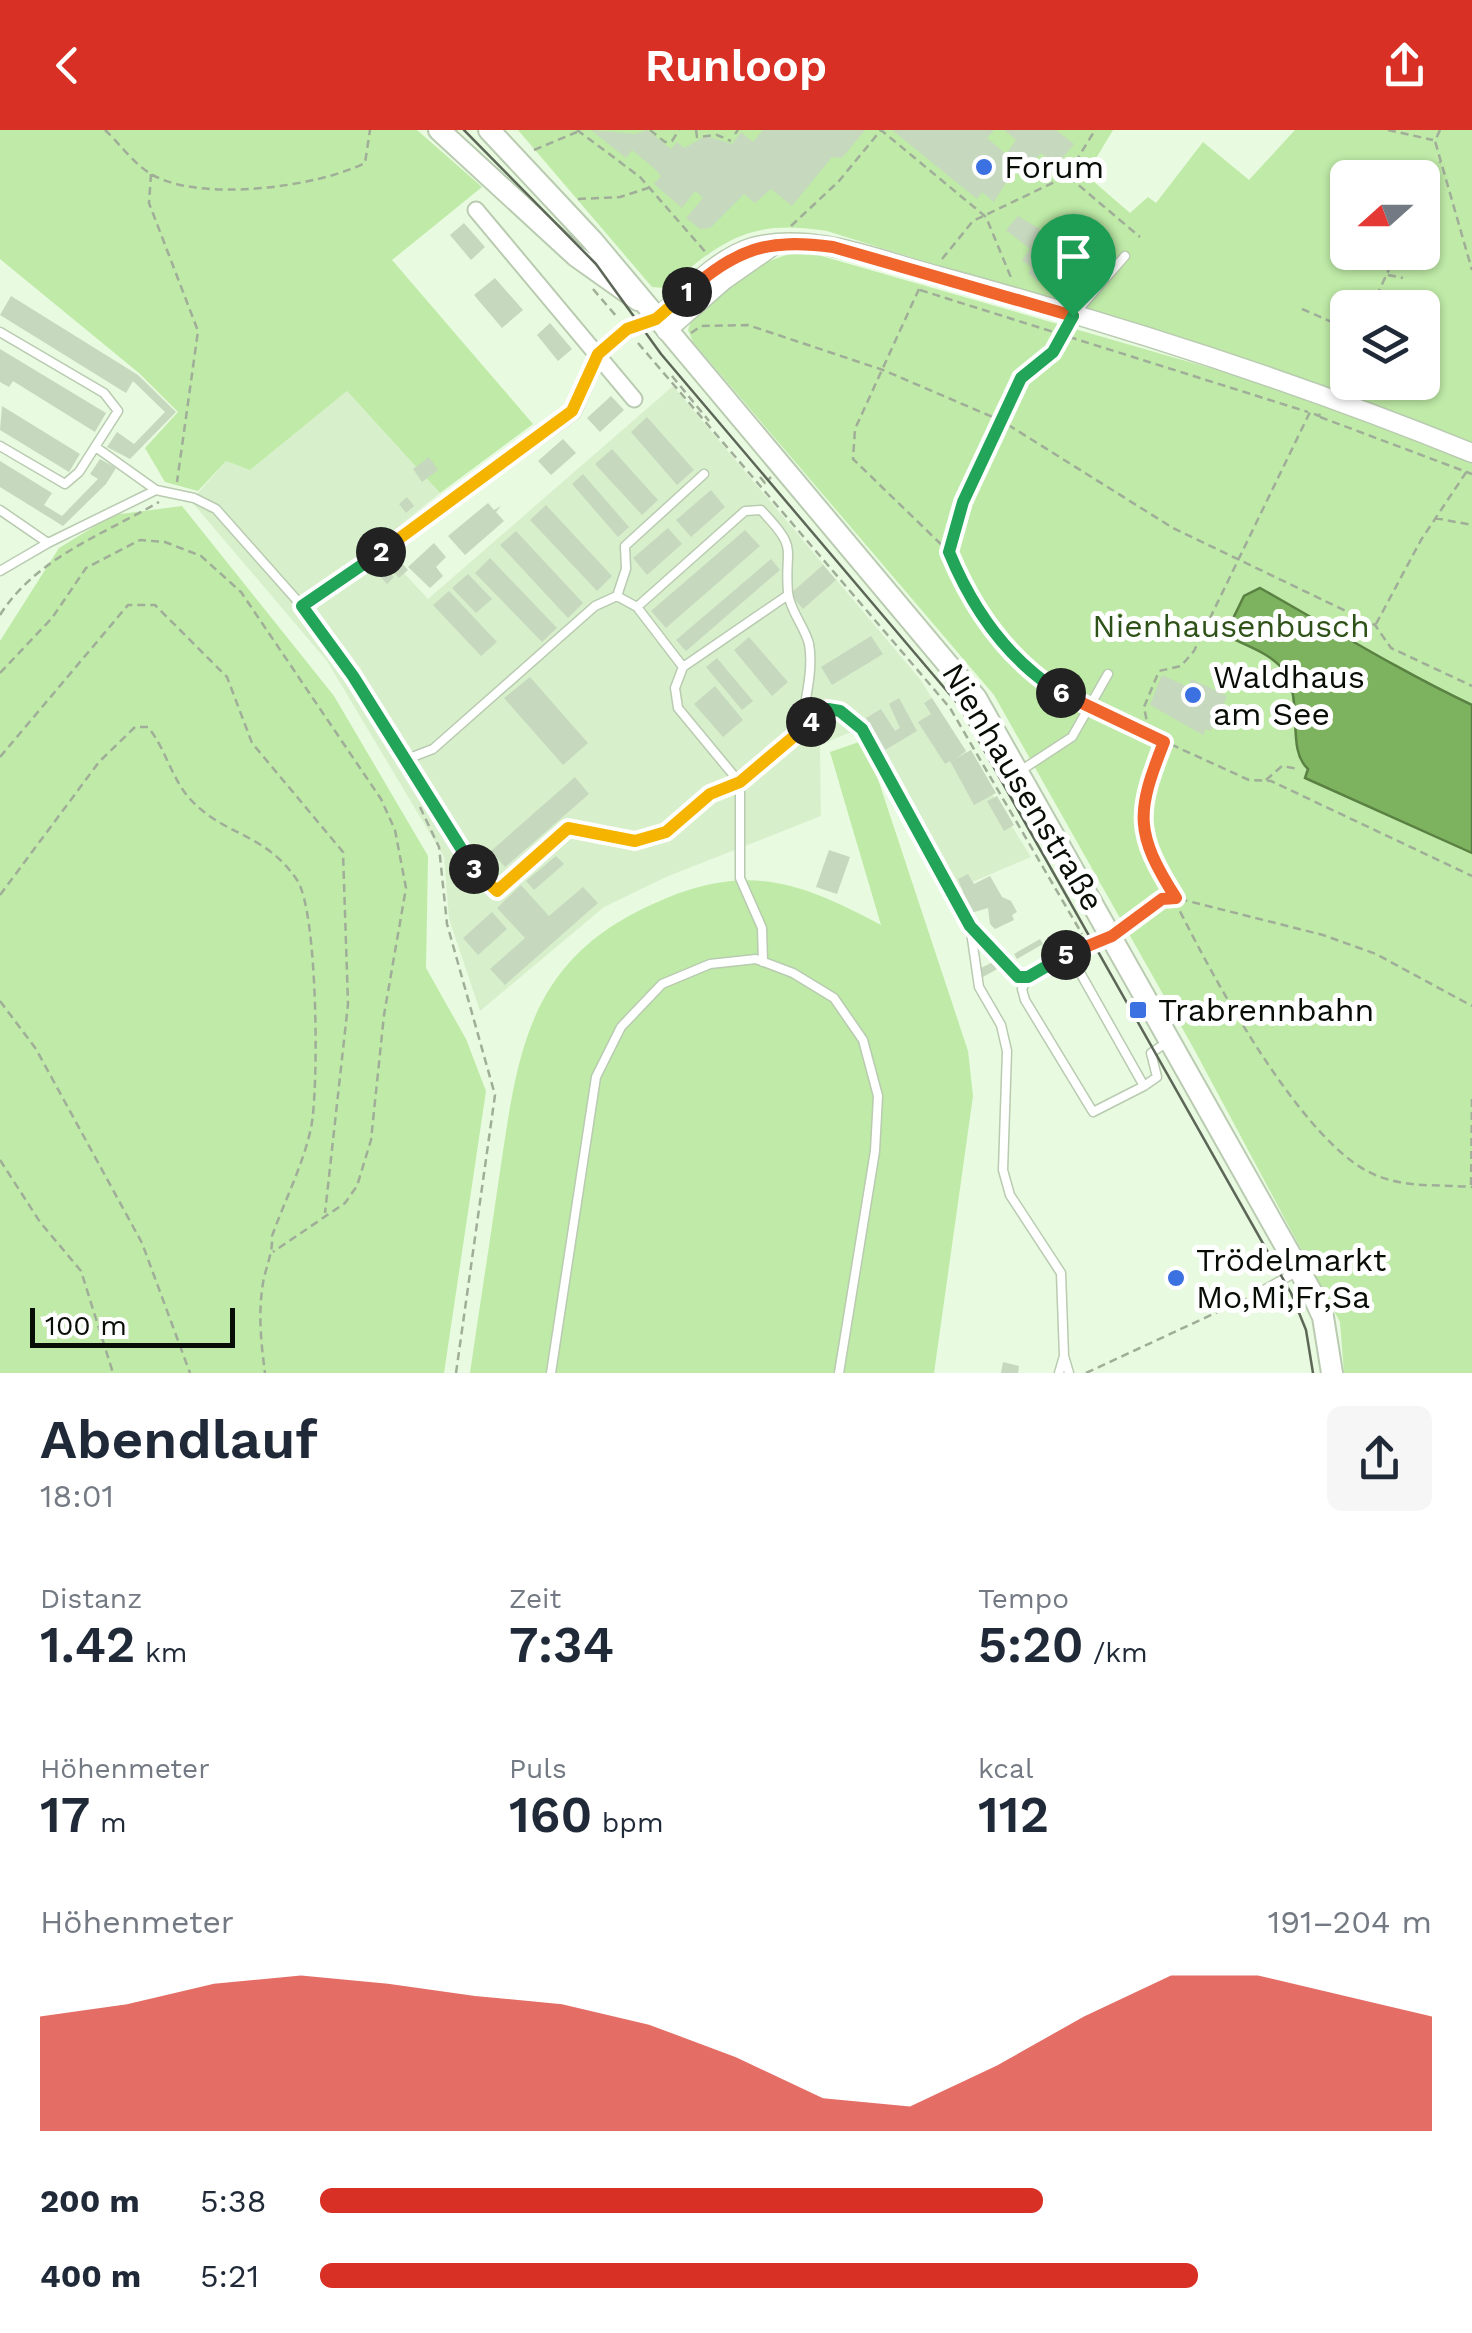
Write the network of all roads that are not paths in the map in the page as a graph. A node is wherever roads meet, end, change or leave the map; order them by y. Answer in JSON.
{"nodes":[{"id":1,"x":439,"y":130,"type":"edge"},
{"id":2,"x":489,"y":130,"type":"edge"},
{"id":3,"x":476,"y":210,"type":"dead end"},
{"id":4,"x":773,"y":246,"type":"junction"},
{"id":5,"x":1125,"y":256,"type":"dead end"},
{"id":6,"x":640,"y":301,"type":"junction"},
{"id":7,"x":1073,"y":316,"type":"junction"},
{"id":8,"x":661,"y":325,"type":"junction"},
{"id":9,"x":0,"y":332,"type":"edge"},
{"id":10,"x":598,"y":354,"type":"junction"},
{"id":11,"x":634,"y":399,"type":"dead end"},
{"id":12,"x":0,"y":446,"type":"edge"},
{"id":13,"x":97,"y":448,"type":"junction"},
{"id":14,"x":1469,"y":462,"type":"edge"},
{"id":15,"x":704,"y":474,"type":"dead end"},
{"id":16,"x":156,"y":490,"type":"junction"},
{"id":17,"x":0,"y":510,"type":"edge"},
{"id":18,"x":48,"y":543,"type":"junction"},
{"id":19,"x":384,"y":549,"type":"joint"},
{"id":20,"x":0,"y":571,"type":"edge"},
{"id":21,"x":788,"y":595,"type":"junction"},
{"id":22,"x":617,"y":596,"type":"junction"},
{"id":23,"x":302,"y":606,"type":"junction"},
{"id":24,"x":637,"y":607,"type":"junction"},
{"id":25,"x":683,"y":667,"type":"junction"},
{"id":26,"x":1108,"y":674,"type":"dead end"},
{"id":27,"x":800,"y":730,"type":"junction"},
{"id":28,"x":407,"y":759,"type":"junction"},
{"id":29,"x":1020,"y":771,"type":"junction"},
{"id":30,"x":740,"y":782,"type":"junction"},
{"id":31,"x":970,"y":926,"type":"junction"},
{"id":32,"x":1112,"y":936,"type":"junction"},
{"id":33,"x":1069,"y":953,"type":"junction"},
{"id":34,"x":763,"y":962,"type":"junction"},
{"id":35,"x":1028,"y":977,"type":"junction"},
{"id":36,"x":1171,"y":1040,"type":"junction"},
{"id":37,"x":1144,"y":1086,"type":"junction"},
{"id":38,"x":1299,"y":1270,"type":"junction"},
{"id":39,"x":1262,"y":1291,"type":"road end"},
{"id":40,"x":1064,"y":1356,"type":"junction"},
{"id":41,"x":551,"y":1373,"type":"edge"},
{"id":42,"x":839,"y":1373,"type":"edge"},
{"id":43,"x":1059,"y":1373,"type":"edge"},
{"id":44,"x":1070,"y":1373,"type":"edge"},
{"id":45,"x":1332,"y":1373,"type":"edge"}],
"edges":[{"from":1,"to":6,"type":"main road"},
{"from":2,"to":6,"type":"main road"},
{"from":3,"to":10,"type":"street"},
{"from":4,"to":7,"type":"street"},
{"from":4,"to":8,"type":"street"},
{"from":4,"to":8,"type":"street"},
{"from":5,"to":7,"type":"lane"},
{"from":6,"to":8,"type":"main road","name":"Nienhausenstraße"},
{"from":7,"to":14,"type":"street"},
{"from":8,"to":10,"type":"street"},
{"from":8,"to":29,"type":"main road","name":"Nienhausenstraße"},
{"from":9,"to":13,"type":"lane"},
{"from":10,"to":11,"type":"street"},
{"from":10,"to":19,"type":"street"},
{"from":12,"to":13,"type":"lane"},
{"from":13,"to":16,"type":"lane"},
{"from":15,"to":22,"type":"lane"},
{"from":16,"to":18,"type":"lane"},
{"from":16,"to":23,"type":"lane"},
{"from":17,"to":18,"type":"lane"},
{"from":18,"to":20,"type":"lane"},
{"from":19,"to":23,"type":"lane"},
{"from":21,"to":24,"type":"lane"},
{"from":21,"to":25,"type":"lane"},
{"from":21,"to":27,"type":"lane"},
{"from":22,"to":24,"type":"lane"},
{"from":22,"to":28,"type":"lane"},
{"from":23,"to":28,"type":"lane"},
{"from":24,"to":25,"type":"lane"},
{"from":25,"to":30,"type":"lane"},
{"from":26,"to":29,"type":"lane"},
{"from":27,"to":30,"type":"lane"},
{"from":27,"to":31,"type":"lane"},
{"from":28,"to":30,"type":"lane"},
{"from":29,"to":32,"type":"main road","name":"Nienhausenstraße"},
{"from":30,"to":34,"type":"lane"},
{"from":31,"to":35,"type":"lane"},
{"from":31,"to":40,"type":"lane"},
{"from":32,"to":33,"type":"lane"},
{"from":32,"to":36,"type":"main road","name":"Nienhausenstraße"},
{"from":33,"to":35,"type":"lane"},
{"from":33,"to":37,"type":"lane"},
{"from":34,"to":41,"type":"lane"},
{"from":34,"to":42,"type":"lane"},
{"from":35,"to":37,"type":"lane"},
{"from":36,"to":37,"type":"lane"},
{"from":36,"to":38,"type":"main road","name":"Nienhausenstraße"},
{"from":38,"to":39,"type":"lane"},
{"from":38,"to":45,"type":"main road","name":"Nienhausenstraße"},
{"from":40,"to":43,"type":"lane"},
{"from":40,"to":44,"type":"lane"}]}
